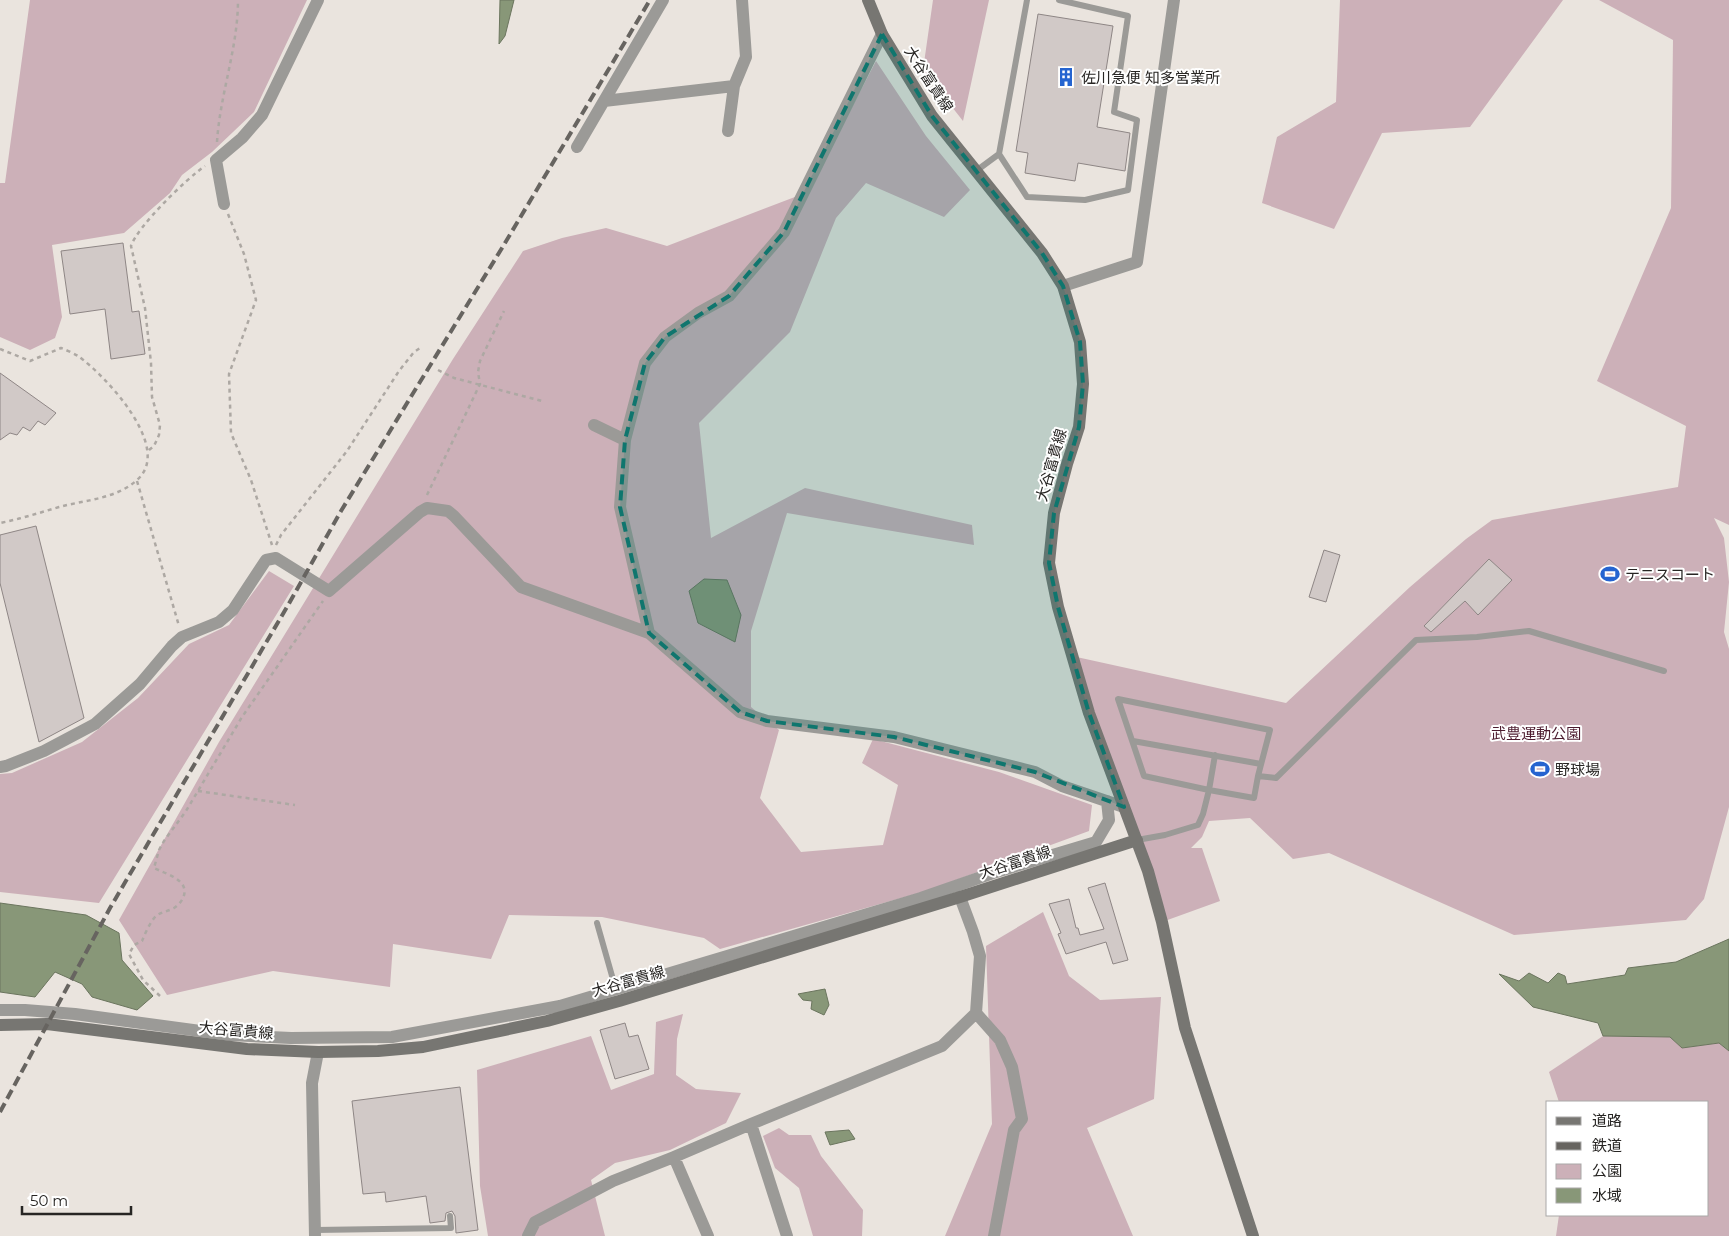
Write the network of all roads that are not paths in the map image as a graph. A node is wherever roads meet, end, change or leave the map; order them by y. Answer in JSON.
{"nodes":[{"id":1,"x":318,"y":0,"type":"edge"},
{"id":2,"x":663,"y":0,"type":"edge"},
{"id":3,"x":742,"y":0,"type":"edge"},
{"id":4,"x":868,"y":0,"type":"edge"},
{"id":5,"x":1026,"y":0,"type":"edge"},
{"id":6,"x":1059,"y":0,"type":"edge"},
{"id":7,"x":1174,"y":0,"type":"edge"},
{"id":8,"x":882,"y":34,"type":"junction"},
{"id":9,"x":734,"y":86,"type":"junction"},
{"id":10,"x":604,"y":101,"type":"junction"},
{"id":11,"x":728,"y":131,"type":"dead end"},
{"id":12,"x":577,"y":147,"type":"dead end"},
{"id":13,"x":999,"y":154,"type":"junction"},
{"id":14,"x":976,"y":171,"type":"junction"},
{"id":15,"x":224,"y":204,"type":"road end"},
{"id":16,"x":1063,"y":286,"type":"junction"},
{"id":17,"x":594,"y":424,"type":"dead end"},
{"id":18,"x":625,"y":440,"type":"junction"},
{"id":19,"x":649,"y":633,"type":"junction"},
{"id":20,"x":1664,"y":670,"type":"dead end"},
{"id":21,"x":1133,"y":740,"type":"junction"},
{"id":22,"x":1215,"y":755,"type":"junction"},
{"id":23,"x":1261,"y":764,"type":"junction"},
{"id":24,"x":0,"y":767,"type":"edge"},
{"id":25,"x":1258,"y":776,"type":"junction"},
{"id":26,"x":1209,"y":790,"type":"junction"},
{"id":27,"x":1107,"y":801,"type":"junction"},
{"id":28,"x":1124,"y":807,"type":"junction"},
{"id":29,"x":1137,"y":840,"type":"junction"},
{"id":30,"x":960,"y":897,"type":"junction"},
{"id":31,"x":597,"y":923,"type":"dead end"},
{"id":32,"x":618,"y":995,"type":"junction"},
{"id":33,"x":0,"y":1010,"type":"edge"},
{"id":34,"x":976,"y":1013,"type":"junction"},
{"id":35,"x":0,"y":1025,"type":"edge"},
{"id":36,"x":318,"y":1052,"type":"junction"},
{"id":37,"x":751,"y":1124,"type":"junction"},
{"id":38,"x":674,"y":1157,"type":"junction"},
{"id":39,"x":450,"y":1216,"type":"dead end"},
{"id":40,"x":315,"y":1233,"type":"edge"},
{"id":41,"x":528,"y":1236,"type":"edge"},
{"id":42,"x":708,"y":1236,"type":"edge"},
{"id":43,"x":786,"y":1236,"type":"edge"},
{"id":44,"x":994,"y":1236,"type":"edge"},
{"id":45,"x":1253,"y":1236,"type":"edge"}],
"edges":[{"from":1,"to":15,"type":"street"},
{"from":2,"to":10,"type":"street"},
{"from":3,"to":9,"type":"street"},
{"from":4,"to":8,"type":"main road","name":"大谷富貴線"},
{"from":5,"to":13,"type":"lane"},
{"from":6,"to":13,"type":"lane"},
{"from":7,"to":16,"type":"street"},
{"from":8,"to":14,"type":"main road","name":"大谷富貴線"},
{"from":8,"to":18,"type":"street"},
{"from":9,"to":10,"type":"street"},
{"from":9,"to":11,"type":"street"},
{"from":10,"to":12,"type":"street"},
{"from":13,"to":14,"type":"lane"},
{"from":14,"to":16,"type":"main road","name":"大谷富貴線"},
{"from":16,"to":28,"type":"main road","name":"大谷富貴線"},
{"from":17,"to":18,"type":"street"},
{"from":18,"to":19,"type":"street"},
{"from":19,"to":24,"type":"street"},
{"from":19,"to":27,"type":"street"},
{"from":20,"to":25,"type":"lane"},
{"from":21,"to":22,"type":"lane"},
{"from":21,"to":23,"type":"lane"},
{"from":21,"to":26,"type":"lane"},
{"from":22,"to":23,"type":"lane"},
{"from":22,"to":26,"type":"lane"},
{"from":23,"to":25,"type":"lane"},
{"from":25,"to":26,"type":"lane"},
{"from":26,"to":29,"type":"lane"},
{"from":27,"to":28,"type":"street"},
{"from":27,"to":32,"type":"street"},
{"from":28,"to":29,"type":"main road","name":"大谷富貴線"},
{"from":29,"to":30,"type":"main road","name":"大谷富貴線"},
{"from":29,"to":45,"type":"main road"},
{"from":30,"to":32,"type":"main road","name":"大谷富貴線"},
{"from":30,"to":34,"type":"street"},
{"from":31,"to":32,"type":"lane"},
{"from":32,"to":33,"type":"street"},
{"from":32,"to":36,"type":"main road","name":"大谷富貴線"},
{"from":34,"to":37,"type":"street"},
{"from":34,"to":44,"type":"street"},
{"from":35,"to":36,"type":"main road","name":"大谷富貴線"},
{"from":36,"to":40,"type":"street"},
{"from":37,"to":38,"type":"street"},
{"from":37,"to":43,"type":"street"},
{"from":38,"to":41,"type":"street"},
{"from":38,"to":42,"type":"street"},
{"from":39,"to":40,"type":"lane"}]}
